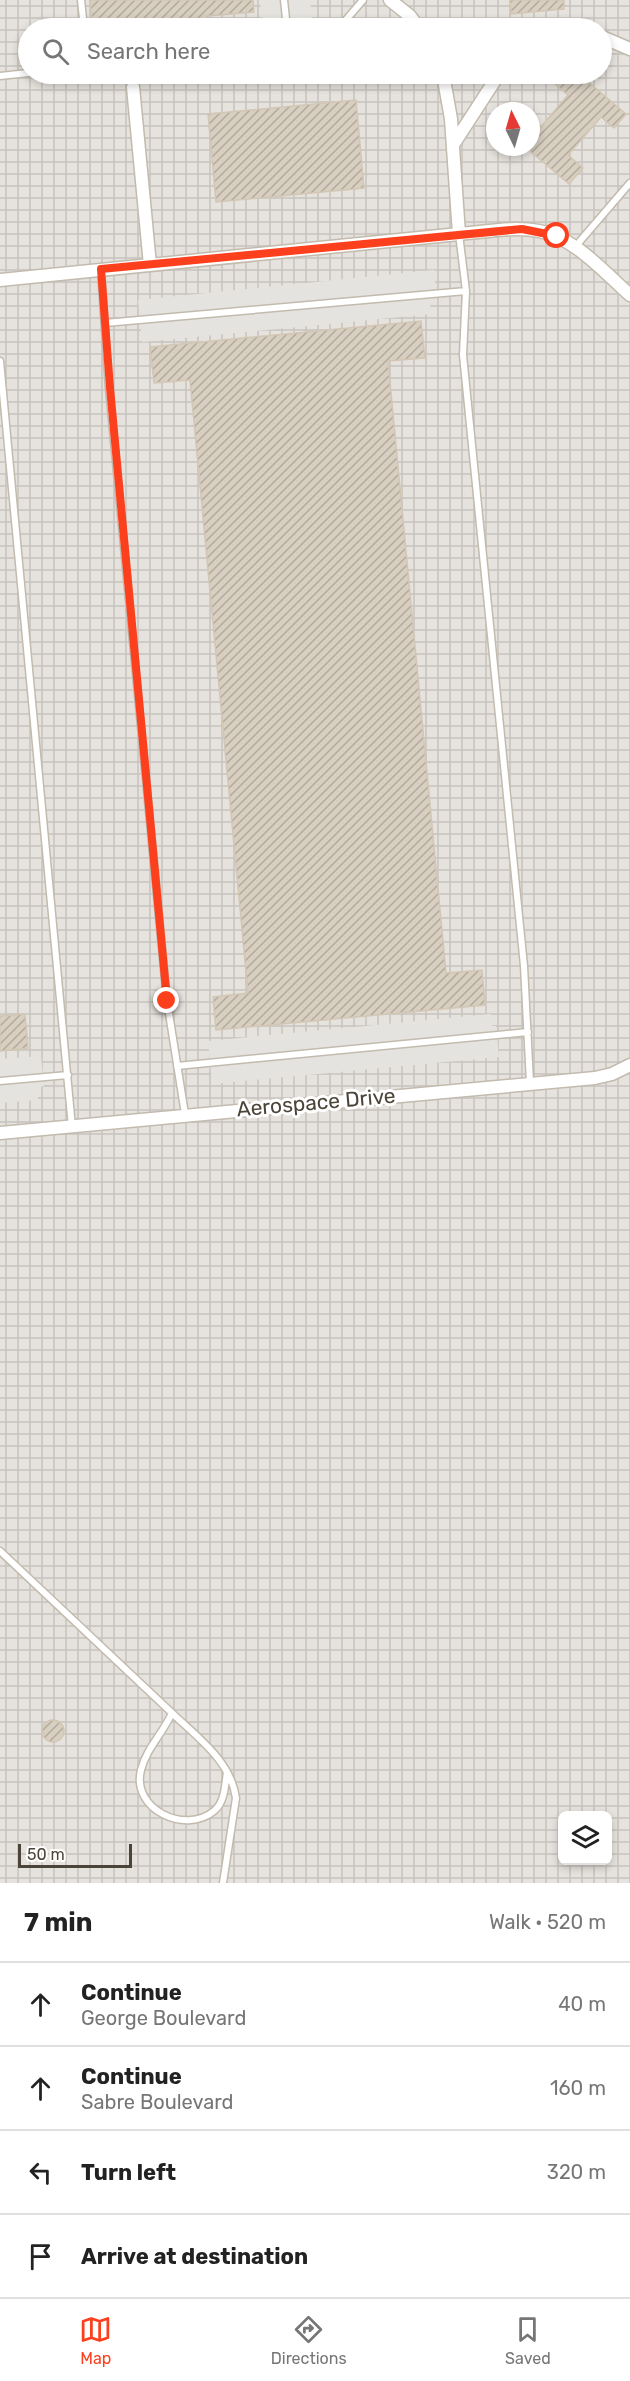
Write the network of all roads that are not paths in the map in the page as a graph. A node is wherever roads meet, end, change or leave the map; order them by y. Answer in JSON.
{"nodes":[{"id":1,"x":81,"y":0,"type":"edge"},
{"id":2,"x":284,"y":0,"type":"edge"},
{"id":3,"x":363,"y":0,"type":"edge"},
{"id":4,"x":390,"y":0,"type":"edge"},
{"id":5,"x":83,"y":18,"type":"edge"},
{"id":6,"x":286,"y":18,"type":"edge"},
{"id":7,"x":348,"y":18,"type":"edge"},
{"id":8,"x":412,"y":18,"type":"edge"},
{"id":9,"x":612,"y":41,"type":"edge"},
{"id":10,"x":630,"y":49,"type":"edge"},
{"id":11,"x":18,"y":75,"type":"edge"},
{"id":12,"x":0,"y":76,"type":"edge"},
{"id":13,"x":444,"y":84,"type":"edge"},
{"id":14,"x":493,"y":84,"type":"edge"},
{"id":15,"x":133,"y":87,"type":"dead end"},
{"id":16,"x":453,"y":145,"type":"junction"},
{"id":17,"x":630,"y":183,"type":"edge"},
{"id":18,"x":459,"y":234,"type":"junction"},
{"id":19,"x":575,"y":247,"type":"junction"},
{"id":20,"x":150,"y":265,"type":"junction"},
{"id":21,"x":101,"y":269,"type":"junction"},
{"id":22,"x":0,"y":280,"type":"edge"},
{"id":23,"x":466,"y":291,"type":"junction"},
{"id":24,"x":630,"y":295,"type":"edge"},
{"id":25,"x":105,"y":323,"type":"junction"},
{"id":26,"x":0,"y":361,"type":"edge"},
{"id":27,"x":528,"y":1032,"type":"junction"},
{"id":28,"x":630,"y":1065,"type":"edge"},
{"id":29,"x":177,"y":1066,"type":"junction"},
{"id":30,"x":68,"y":1075,"type":"junction"},
{"id":31,"x":0,"y":1082,"type":"edge"},
{"id":32,"x":530,"y":1083,"type":"junction"},
{"id":33,"x":185,"y":1114,"type":"junction"},
{"id":34,"x":72,"y":1126,"type":"junction"},
{"id":35,"x":0,"y":1133,"type":"edge"},
{"id":36,"x":0,"y":1551,"type":"edge"},
{"id":37,"x":172,"y":1713,"type":"junction"},
{"id":38,"x":227,"y":1772,"type":"junction"},
{"id":39,"x":223,"y":1883,"type":"edge"}],
"edges":[{"from":1,"to":5,"type":"lane"},
{"from":2,"to":6,"type":"lane"},
{"from":3,"to":7,"type":"lane"},
{"from":4,"to":8,"type":"street"},
{"from":9,"to":10,"type":"street"},
{"from":11,"to":12,"type":"lane"},
{"from":13,"to":16,"type":"street"},
{"from":14,"to":16,"type":"street"},
{"from":15,"to":20,"type":"street"},
{"from":16,"to":18,"type":"street"},
{"from":17,"to":19,"type":"lane"},
{"from":18,"to":19,"type":"street"},
{"from":18,"to":20,"type":"street"},
{"from":18,"to":23,"type":"lane"},
{"from":19,"to":24,"type":"street"},
{"from":20,"to":21,"type":"street"},
{"from":21,"to":22,"type":"street"},
{"from":21,"to":25,"type":"lane"},
{"from":23,"to":25,"type":"lane"},
{"from":23,"to":27,"type":"lane"},
{"from":25,"to":29,"type":"lane"},
{"from":26,"to":30,"type":"lane"},
{"from":27,"to":29,"type":"lane"},
{"from":27,"to":32,"type":"lane"},
{"from":28,"to":32,"type":"street","name":"Aerospace Drive"},
{"from":29,"to":33,"type":"lane"},
{"from":30,"to":31,"type":"lane"},
{"from":30,"to":34,"type":"lane"},
{"from":32,"to":33,"type":"street","name":"Aerospace Drive"},
{"from":33,"to":34,"type":"street","name":"Aerospace Drive"},
{"from":34,"to":35,"type":"street","name":"Aerospace Drive"},
{"from":36,"to":37,"type":"lane"},
{"from":37,"to":38,"type":"lane"},
{"from":37,"to":38,"type":"lane"},
{"from":38,"to":39,"type":"lane"}]}
